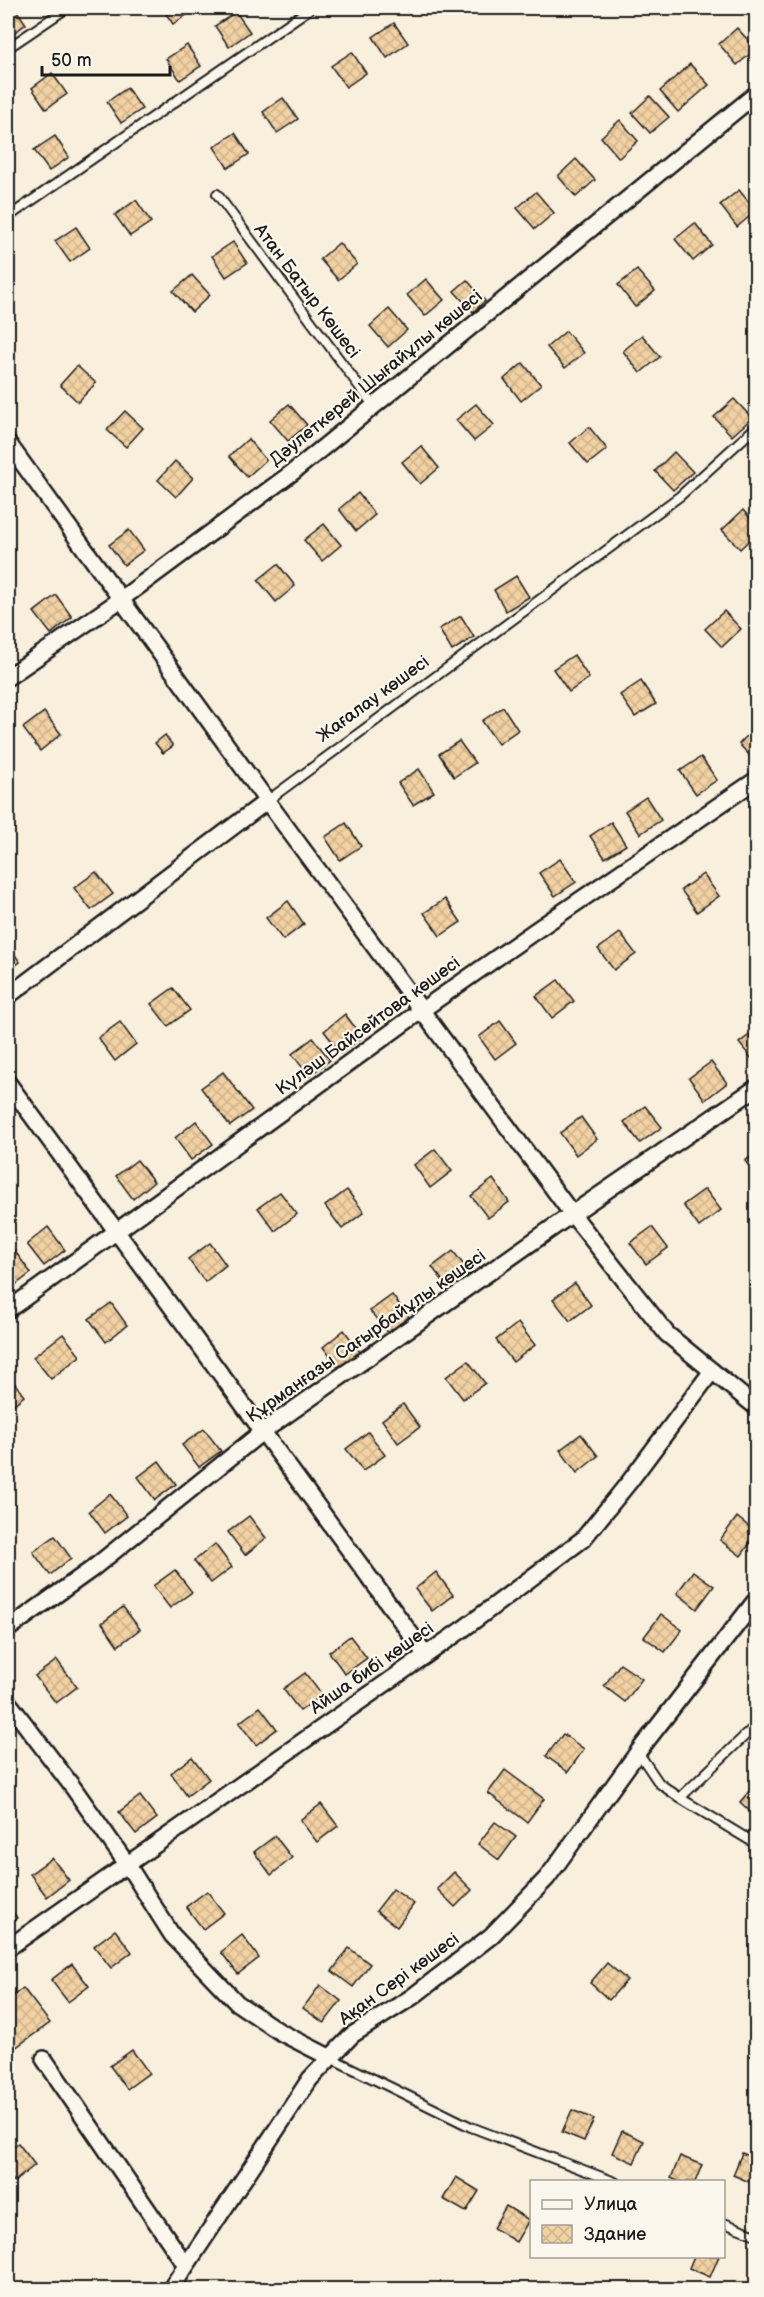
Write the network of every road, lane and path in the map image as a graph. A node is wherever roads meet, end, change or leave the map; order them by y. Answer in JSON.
{"nodes":[{"id":1,"x":67,"y":8,"type":"edge"},
{"id":2,"x":311,"y":8,"type":"edge"},
{"id":3,"x":8,"y":48,"type":"edge"},
{"id":4,"x":756,"y":94,"type":"edge"},
{"id":5,"x":217,"y":194,"type":"dead end"},
{"id":6,"x":8,"y":217,"type":"edge"},
{"id":7,"x":374,"y":405,"type":"junction"},
{"id":8,"x":756,"y":427,"type":"edge"},
{"id":9,"x":8,"y":442,"type":"edge"},
{"id":10,"x":120,"y":600,"type":"junction"},
{"id":11,"x":8,"y":677,"type":"edge"},
{"id":12,"x":756,"y":780,"type":"edge"},
{"id":13,"x":267,"y":801,"type":"junction"},
{"id":14,"x":8,"y":996,"type":"edge"},
{"id":15,"x":422,"y":1010,"type":"junction"},
{"id":16,"x":8,"y":1083,"type":"edge"},
{"id":17,"x":756,"y":1088,"type":"edge"},
{"id":18,"x":572,"y":1214,"type":"junction"},
{"id":19,"x":115,"y":1232,"type":"junction"},
{"id":20,"x":8,"y":1310,"type":"edge"},
{"id":21,"x":712,"y":1371,"type":"junction"},
{"id":22,"x":756,"y":1407,"type":"edge"},
{"id":23,"x":262,"y":1432,"type":"junction"},
{"id":24,"x":756,"y":1600,"type":"edge"},
{"id":25,"x":8,"y":1629,"type":"edge"},
{"id":26,"x":426,"y":1655,"type":"junction"},
{"id":27,"x":8,"y":1702,"type":"edge"},
{"id":28,"x":756,"y":1725,"type":"edge"},
{"id":29,"x":638,"y":1752,"type":"junction"},
{"id":30,"x":680,"y":1798,"type":"junction"},
{"id":31,"x":756,"y":1844,"type":"edge"},
{"id":32,"x":127,"y":1864,"type":"junction"},
{"id":33,"x":8,"y":1948,"type":"edge"},
{"id":34,"x":329,"y":2057,"type":"junction"},
{"id":35,"x":44,"y":2059,"type":"dead end"},
{"id":36,"x":612,"y":2180,"type":"edge"},
{"id":37,"x":725,"y":2224,"type":"edge"},
{"id":38,"x":756,"y":2235,"type":"edge"},
{"id":39,"x":185,"y":2264,"type":"junction"},
{"id":40,"x":170,"y":2289,"type":"edge"}],
"edges":[{"from":1,"to":3,"type":"lane"},
{"from":2,"to":6,"type":"lane"},
{"from":4,"to":7,"type":"street","name":"Дәулеткерей Шығайұлы көшесі"},
{"from":5,"to":7,"type":"lane","name":"Атан Батыр Көшесі"},
{"from":7,"to":10,"type":"street","name":"Дәулеткерей Шығайұлы көшесі"},
{"from":8,"to":13,"type":"lane","name":"Жағалау көшесі"},
{"from":9,"to":10,"type":"street"},
{"from":10,"to":11,"type":"street","name":"Дәулеткерей Шығайұлы көшесі"},
{"from":10,"to":13,"type":"street"},
{"from":12,"to":15,"type":"street","name":"Күләш Байсейтова көшесі"},
{"from":13,"to":14,"type":"street","name":"Жағалау көшесі"},
{"from":13,"to":15,"type":"street"},
{"from":15,"to":18,"type":"street"},
{"from":15,"to":19,"type":"street","name":"Күләш Байсейтова көшесі"},
{"from":16,"to":19,"type":"street"},
{"from":17,"to":18,"type":"street","name":"Құрманғазы Сағырбайұлы көшесі"},
{"from":18,"to":21,"type":"street"},
{"from":18,"to":23,"type":"street","name":"Құрманғазы Сағырбайұлы көшесі"},
{"from":19,"to":20,"type":"street","name":"Күләш Байсейтова көшесі"},
{"from":19,"to":23,"type":"street"},
{"from":21,"to":22,"type":"street"},
{"from":21,"to":26,"type":"street","name":"Айша бибі көшесі"},
{"from":23,"to":25,"type":"street","name":"Құрманғазы Сағырбайұлы көшесі"},
{"from":23,"to":26,"type":"street"},
{"from":24,"to":29,"type":"street","name":"Ақан Сері көшесі"},
{"from":26,"to":32,"type":"street","name":"Айша бибі көшесі"},
{"from":27,"to":32,"type":"street"},
{"from":28,"to":30,"type":"lane"},
{"from":29,"to":30,"type":"lane"},
{"from":29,"to":34,"type":"street","name":"Ақан Сері көшесі"},
{"from":30,"to":31,"type":"lane"},
{"from":32,"to":33,"type":"street","name":"Айша бибі көшесі"},
{"from":32,"to":34,"type":"street"},
{"from":34,"to":36,"type":"lane"},
{"from":34,"to":39,"type":"street","name":"Ақан Сері көшесі"},
{"from":35,"to":39,"type":"street"},
{"from":37,"to":38,"type":"lane"},
{"from":39,"to":40,"type":"street","name":"Ақан Сері көшесі"}]}
